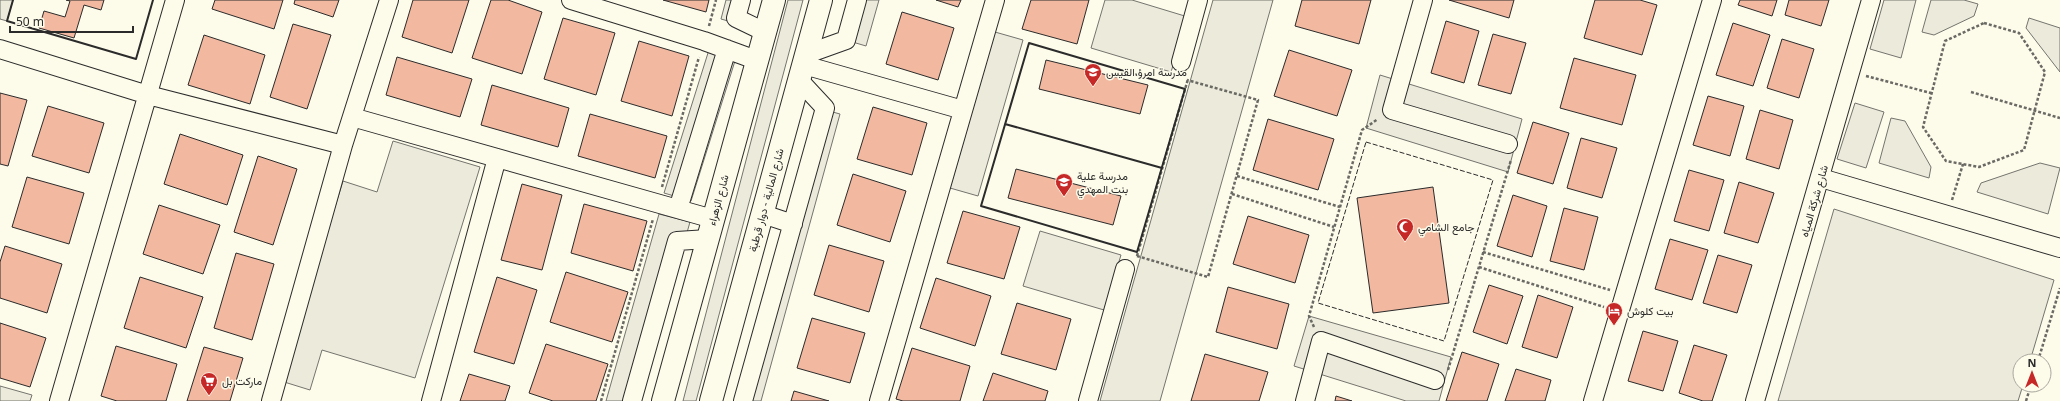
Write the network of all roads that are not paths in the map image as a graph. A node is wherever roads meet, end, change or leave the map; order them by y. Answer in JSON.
{"nodes":[{"id":1,"x":175,"y":0,"type":"edge"},
{"id":2,"x":389,"y":0,"type":"edge"},
{"id":3,"x":571,"y":0,"type":"edge"},
{"id":4,"x":741,"y":0,"type":"edge"},
{"id":5,"x":774,"y":0,"type":"edge"},
{"id":6,"x":821,"y":0,"type":"edge"},
{"id":7,"x":858,"y":0,"type":"edge"},
{"id":8,"x":995,"y":0,"type":"edge"},
{"id":9,"x":1198,"y":0,"type":"edge"},
{"id":10,"x":1423,"y":0,"type":"edge"},
{"id":11,"x":1712,"y":0,"type":"edge"},
{"id":12,"x":1871,"y":0,"type":"edge"},
{"id":13,"x":765,"y":32,"type":"junction"},
{"id":14,"x":0,"y":49,"type":"edge"},
{"id":15,"x":727,"y":49,"type":"junction"},
{"id":16,"x":756,"y":60,"type":"junction"},
{"id":17,"x":1182,"y":62,"type":"road end"},
{"id":18,"x":803,"y":66,"type":"junction"},
{"id":19,"x":148,"y":95,"type":"junction"},
{"id":20,"x":963,"y":110,"type":"junction"},
{"id":21,"x":352,"y":117,"type":"junction"},
{"id":22,"x":1508,"y":144,"type":"road end"},
{"id":23,"x":343,"y":145,"type":"junction"},
{"id":24,"x":497,"y":158,"type":"junction"},
{"id":25,"x":1821,"y":178,"type":"junction"},
{"id":26,"x":678,"y":209,"type":"junction"},
{"id":27,"x":763,"y":214,"type":"junction"},
{"id":28,"x":793,"y":224,"type":"junction"},
{"id":29,"x":710,"y":229,"type":"junction"},
{"id":30,"x":2060,"y":248,"type":"edge"},
{"id":31,"x":1125,"y":269,"type":"road end"},
{"id":32,"x":1435,"y":380,"type":"road end"},
{"id":33,"x":59,"y":401,"type":"edge"},
{"id":34,"x":271,"y":401,"type":"edge"},
{"id":35,"x":431,"y":401,"type":"edge"},
{"id":36,"x":632,"y":401,"type":"edge"},
{"id":37,"x":663,"y":401,"type":"edge"},
{"id":38,"x":711,"y":401,"type":"edge"},
{"id":39,"x":743,"y":401,"type":"edge"},
{"id":40,"x":879,"y":401,"type":"edge"},
{"id":41,"x":1088,"y":401,"type":"edge"},
{"id":42,"x":1305,"y":401,"type":"edge"},
{"id":43,"x":1593,"y":401,"type":"edge"},
{"id":44,"x":1755,"y":401,"type":"edge"}],
"edges":[{"from":1,"to":19,"type":"street"},
{"from":2,"to":21,"type":"street"},
{"from":3,"to":15,"type":"street"},
{"from":4,"to":13,"type":"street"},
{"from":5,"to":13,"type":"main road","name":"شارع الزهراء"},
{"from":6,"to":18,"type":"main road","name":"شارع المالية - دوار قرطبة"},
{"from":7,"to":18,"type":"street"},
{"from":8,"to":20,"type":"street"},
{"from":9,"to":17,"type":"street"},
{"from":10,"to":22,"type":"street"},
{"from":11,"to":43,"type":"street"},
{"from":12,"to":25,"type":"street","name":"شارع شركة المياه"},
{"from":13,"to":16,"type":"main road","name":"شارع الزهراء"},
{"from":14,"to":19,"type":"street"},
{"from":15,"to":16,"type":"street"},
{"from":15,"to":26,"type":"street"},
{"from":16,"to":29,"type":"main road","name":"شارع الزهراء"},
{"from":18,"to":20,"type":"street"},
{"from":18,"to":27,"type":"main road","name":"شارع المالية - دوار قرطبة"},
{"from":18,"to":28,"type":"street"},
{"from":19,"to":23,"type":"street"},
{"from":19,"to":33,"type":"street"},
{"from":20,"to":40,"type":"street"},
{"from":21,"to":23,"type":"street"},
{"from":21,"to":24,"type":"street"},
{"from":23,"to":34,"type":"street"},
{"from":24,"to":26,"type":"street"},
{"from":24,"to":35,"type":"street"},
{"from":25,"to":30,"type":"street"},
{"from":25,"to":44,"type":"street","name":"شارع شركة المياه"},
{"from":26,"to":29,"type":"street"},
{"from":27,"to":28,"type":"street"},
{"from":27,"to":38,"type":"main road","name":"شارع المالية - دوار قرطبة"},
{"from":28,"to":39,"type":"street"},
{"from":29,"to":36,"type":"street"},
{"from":29,"to":37,"type":"main road","name":"شارع الزهراء"},
{"from":31,"to":41,"type":"street"},
{"from":32,"to":42,"type":"street"}]}
